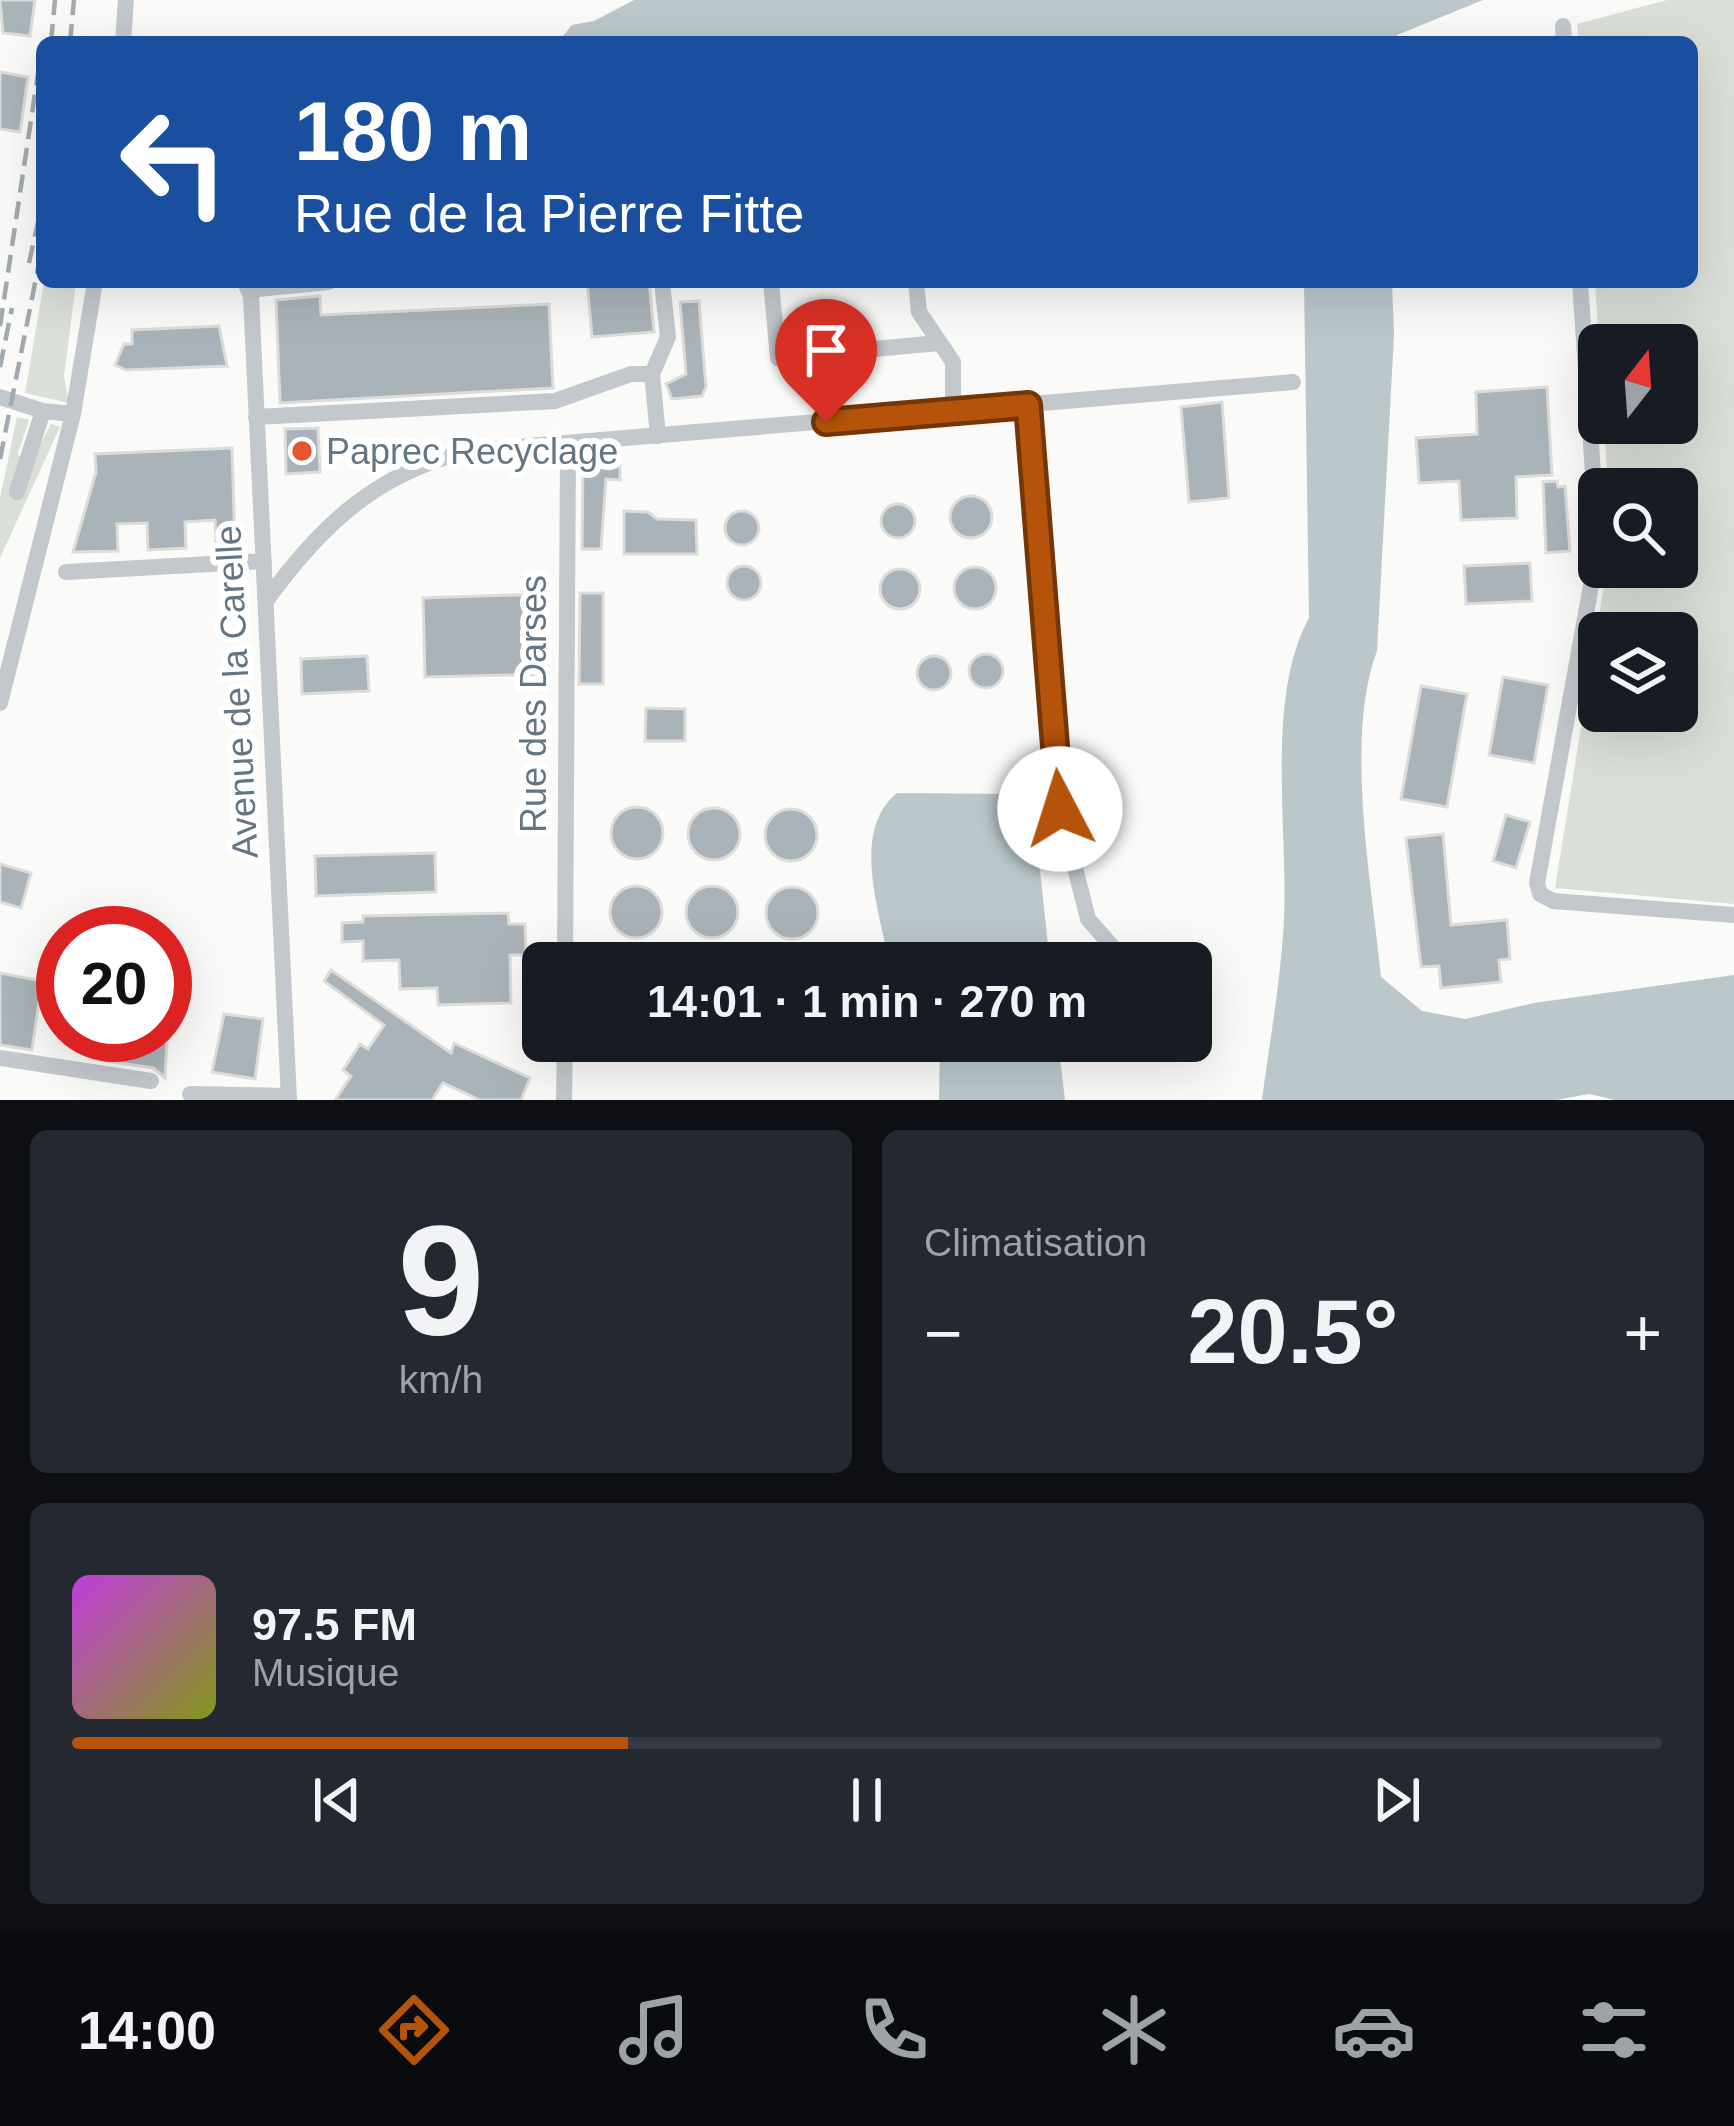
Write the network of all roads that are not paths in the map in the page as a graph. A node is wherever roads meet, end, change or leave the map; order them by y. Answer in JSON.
{"nodes":[{"id":1,"x":126,"y":0,"type":"edge"},
{"id":2,"x":123,"y":36,"type":"edge"},
{"id":3,"x":94,"y":288,"type":"edge"},
{"id":4,"x":247,"y":288,"type":"edge"},
{"id":5,"x":663,"y":288,"type":"edge"},
{"id":6,"x":772,"y":288,"type":"edge"},
{"id":7,"x":917,"y":288,"type":"edge"},
{"id":8,"x":1580,"y":288,"type":"edge"},
{"id":9,"x":939,"y":343,"type":"junction"},
{"id":10,"x":652,"y":374,"type":"junction"},
{"id":11,"x":1293,"y":382,"type":"dead end"},
{"id":12,"x":0,"y":397,"type":"edge"},
{"id":13,"x":1028,"y":405,"type":"junction"},
{"id":14,"x":952,"y":410,"type":"junction"},
{"id":15,"x":43,"y":411,"type":"junction"},
{"id":16,"x":74,"y":414,"type":"junction"},
{"id":17,"x":256,"y":417,"type":"junction"},
{"id":18,"x":658,"y":436,"type":"junction"},
{"id":19,"x":568,"y":445,"type":"junction"},
{"id":20,"x":17,"y":492,"type":"dead end"},
{"id":21,"x":264,"y":561,"type":"junction"},
{"id":22,"x":66,"y":572,"type":"dead end"},
{"id":23,"x":266,"y":601,"type":"junction"},
{"id":24,"x":0,"y":703,"type":"edge"},
{"id":25,"x":1734,"y":915,"type":"edge"},
{"id":26,"x":565,"y":942,"type":"edge"},
{"id":27,"x":1109,"y":942,"type":"edge"},
{"id":28,"x":0,"y":1058,"type":"edge"},
{"id":29,"x":565,"y":1062,"type":"edge"},
{"id":30,"x":152,"y":1081,"type":"dead end"},
{"id":31,"x":190,"y":1094,"type":"dead end"},
{"id":32,"x":288,"y":1098,"type":"edge"},
{"id":33,"x":565,"y":1100,"type":"edge"}],
"edges":[{"from":1,"to":2,"type":"street"},
{"from":3,"to":16,"type":"street"},
{"from":4,"to":17,"type":"street","name":"Avenue de la Carelle"},
{"from":5,"to":10,"type":"street"},
{"from":6,"to":9,"type":"street"},
{"from":7,"to":9,"type":"street"},
{"from":8,"to":25,"type":"street"},
{"from":9,"to":14,"type":"street"},
{"from":10,"to":17,"type":"street"},
{"from":10,"to":18,"type":"street"},
{"from":11,"to":13,"type":"street"},
{"from":12,"to":15,"type":"street"},
{"from":13,"to":14,"type":"street"},
{"from":13,"to":27,"type":"street"},
{"from":14,"to":18,"type":"street"},
{"from":15,"to":16,"type":"street"},
{"from":15,"to":20,"type":"street"},
{"from":16,"to":24,"type":"street"},
{"from":17,"to":21,"type":"street","name":"Avenue de la Carelle"},
{"from":18,"to":19,"type":"street"},
{"from":19,"to":23,"type":"street"},
{"from":19,"to":26,"type":"street","name":"Rue des Darses"},
{"from":21,"to":22,"type":"street"},
{"from":21,"to":23,"type":"street","name":"Avenue de la Carelle"},
{"from":23,"to":32,"type":"street","name":"Avenue de la Carelle"},
{"from":28,"to":30,"type":"street"},
{"from":29,"to":33,"type":"street"},
{"from":31,"to":32,"type":"street"}]}
